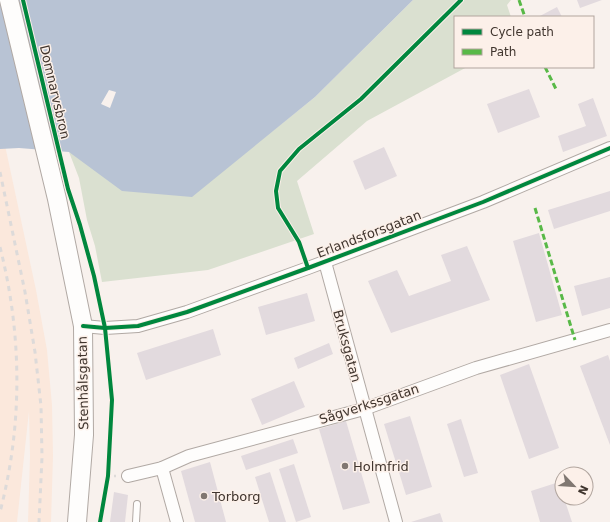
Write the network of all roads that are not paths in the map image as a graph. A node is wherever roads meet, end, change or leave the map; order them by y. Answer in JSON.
{"nodes":[{"id":1,"x":9,"y":0,"type":"edge"},
{"id":2,"x":610,"y":148,"type":"edge"},
{"id":3,"x":57,"y":199,"type":"joint"},
{"id":4,"x":325,"y":262,"type":"junction"},
{"id":5,"x":83,"y":326,"type":"junction"},
{"id":6,"x":610,"y":330,"type":"edge"},
{"id":7,"x":364,"y":409,"type":"junction"},
{"id":8,"x":162,"y":468,"type":"junction"},
{"id":9,"x":128,"y":476,"type":"dead end"},
{"id":10,"x":137,"y":504,"type":"dead end"},
{"id":11,"x":77,"y":522,"type":"edge"},
{"id":12,"x":136,"y":522,"type":"edge"},
{"id":13,"x":177,"y":522,"type":"edge"},
{"id":14,"x":396,"y":522,"type":"edge"}],
"edges":[{"from":1,"to":3,"type":"street","name":"Domnarvsbron"},
{"from":2,"to":4,"type":"street","name":"Erlandsforsgatan"},
{"from":3,"to":5,"type":"street","name":"Stenhålsgatan"},
{"from":4,"to":5,"type":"street","name":"Erlandsforsgatan"},
{"from":4,"to":7,"type":"street","name":"Bruksgatan"},
{"from":5,"to":11,"type":"street","name":"Stenhålsgatan"},
{"from":6,"to":7,"type":"street","name":"Sågverkssgatan"},
{"from":7,"to":8,"type":"street","name":"Sågverkssgatan"},
{"from":7,"to":14,"type":"street","name":"Bruksgatan"},
{"from":8,"to":9,"type":"street","name":"Sågverkssgatan"},
{"from":8,"to":13,"type":"street"},
{"from":10,"to":12,"type":"lane"}]}
